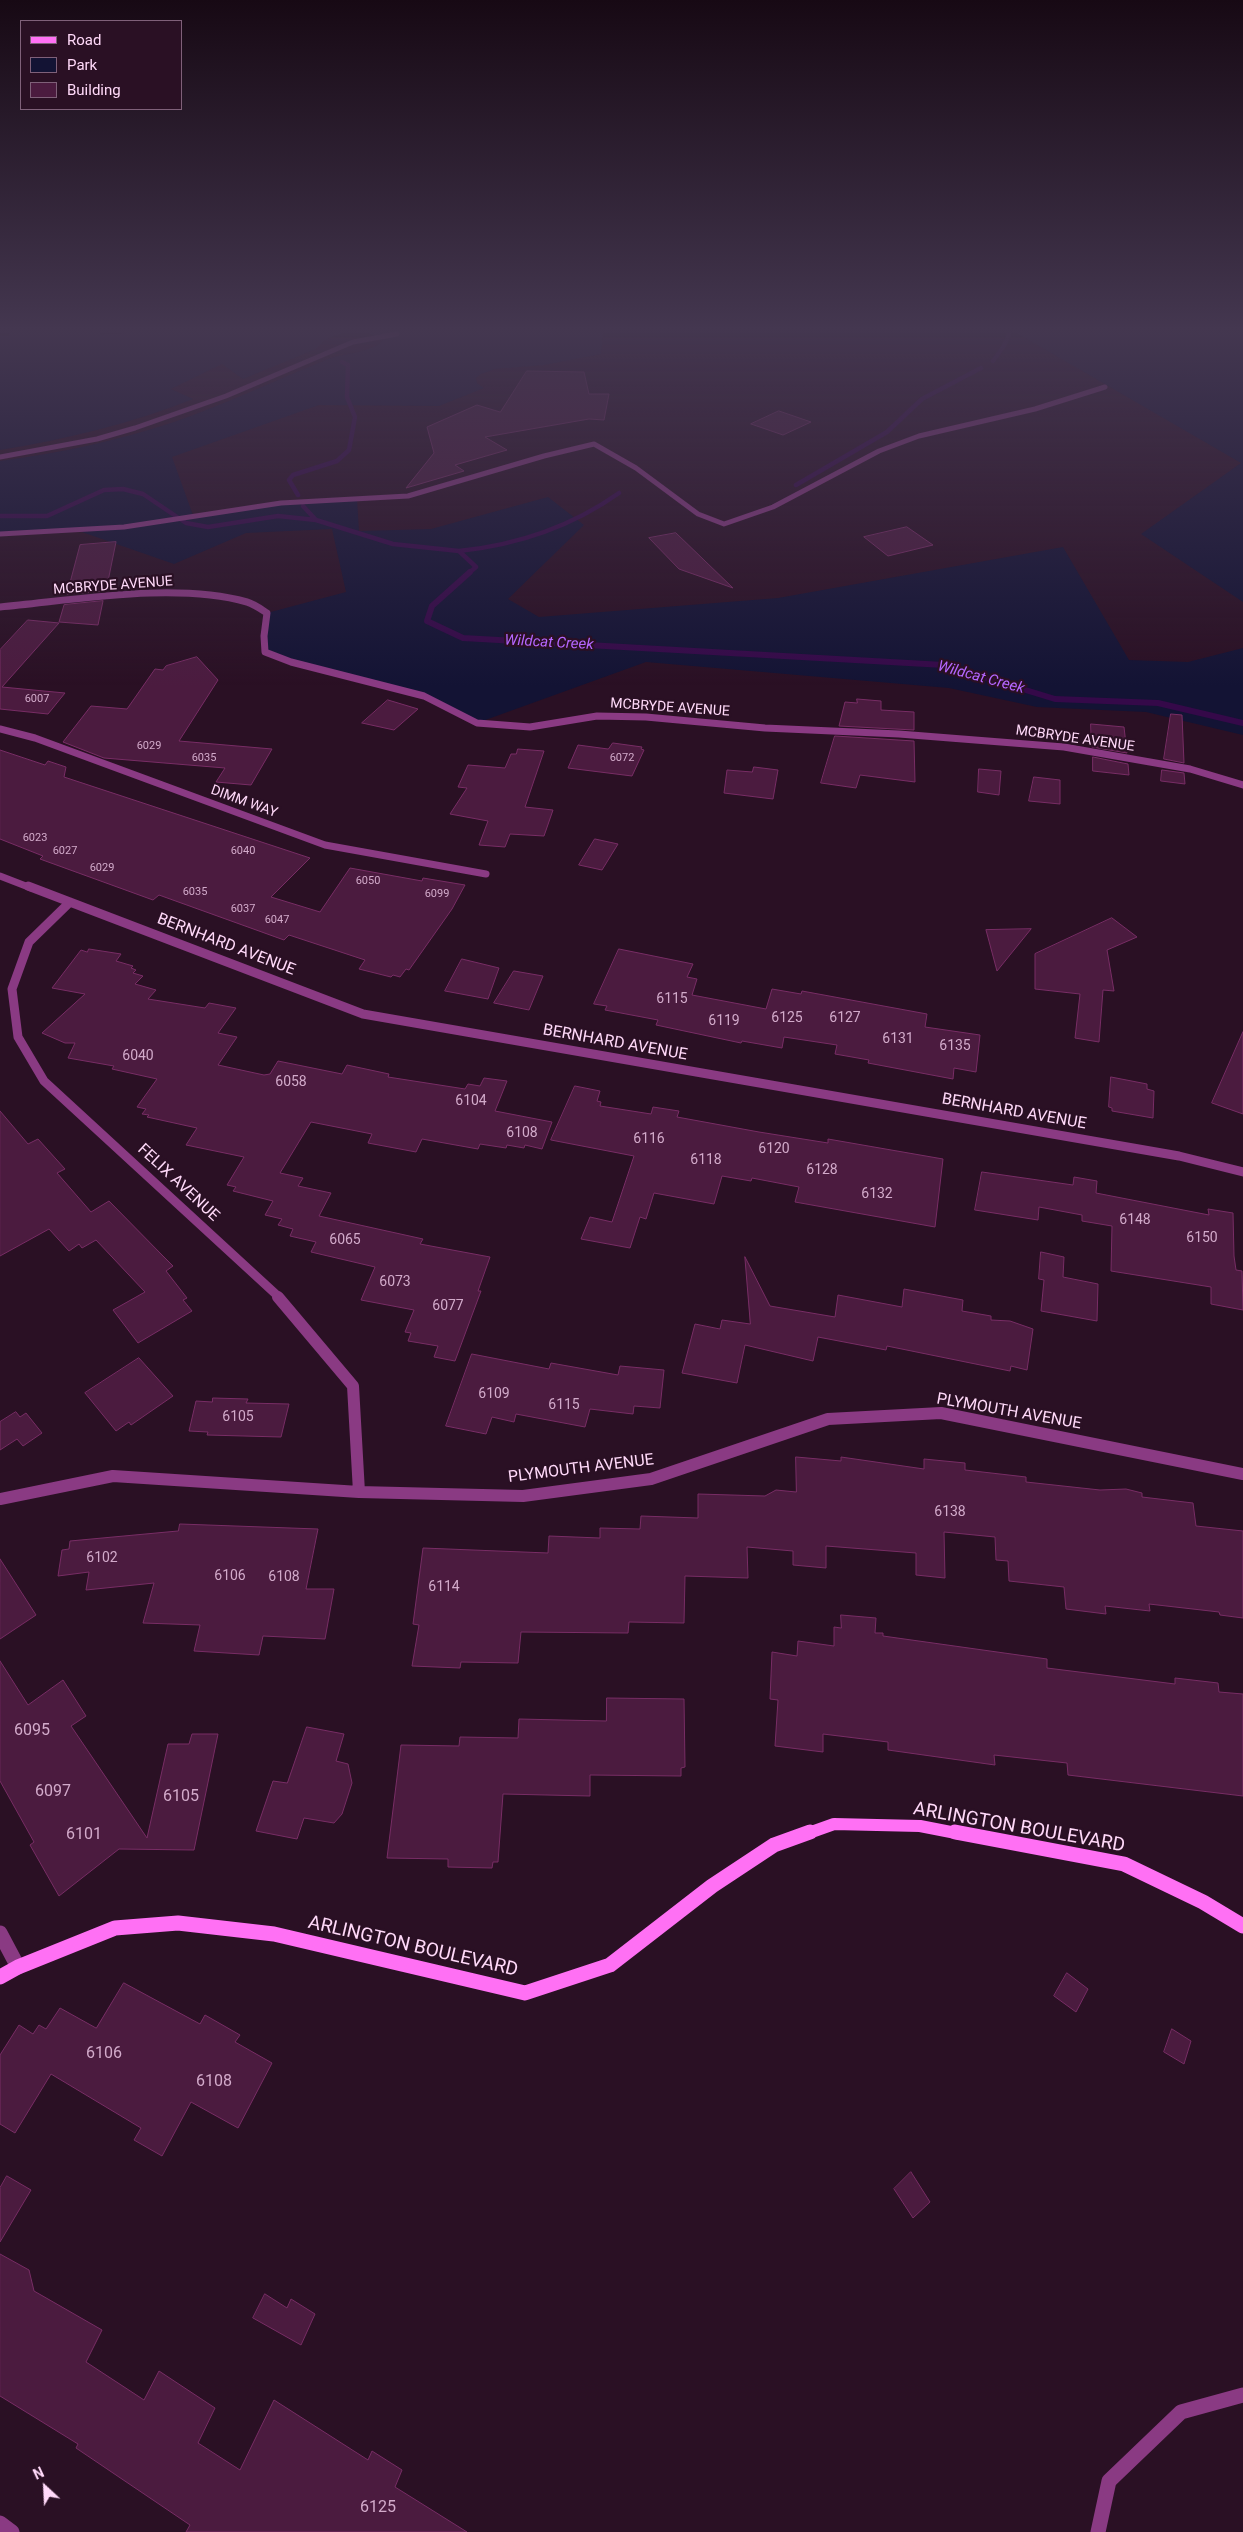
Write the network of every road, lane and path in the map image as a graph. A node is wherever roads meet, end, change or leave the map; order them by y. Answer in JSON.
{"nodes":[{"id":1,"x":37,"y":450,"type":"edge"},
{"id":2,"x":568,"y":450,"type":"edge"},
{"id":3,"x":605,"y":450,"type":"edge"},
{"id":4,"x":881,"y":450,"type":"edge"},
{"id":5,"x":0,"y":457,"type":"edge"},
{"id":6,"x":0,"y":534,"type":"edge"},
{"id":7,"x":0,"y":607,"type":"edge"},
{"id":8,"x":0,"y":729,"type":"edge"},
{"id":9,"x":1243,"y":785,"type":"edge"},
{"id":10,"x":486,"y":874,"type":"dead end"},
{"id":11,"x":0,"y":876,"type":"edge"},
{"id":12,"x":70,"y":902,"type":"junction"},
{"id":13,"x":1243,"y":1172,"type":"edge"},
{"id":14,"x":1243,"y":1474,"type":"edge"},
{"id":15,"x":359,"y":1492,"type":"junction"},
{"id":16,"x":0,"y":1499,"type":"edge"},
{"id":17,"x":1243,"y":1926,"type":"edge"},
{"id":18,"x":0,"y":1933,"type":"edge"},
{"id":19,"x":18,"y":1967,"type":"junction"},
{"id":20,"x":0,"y":1977,"type":"edge"},
{"id":21,"x":1243,"y":2395,"type":"edge"},
{"id":22,"x":0,"y":2523,"type":"edge"},
{"id":23,"x":12,"y":2532,"type":"edge"},
{"id":24,"x":1098,"y":2532,"type":"edge"}],
"edges":[{"from":1,"to":5,"type":"street"},
{"from":2,"to":6,"type":"street"},
{"from":3,"to":4,"type":"street"},
{"from":7,"to":9,"type":"street","name":"MCBRYDE AVENUE"},
{"from":8,"to":10,"type":"street","name":"DIMM WAY"},
{"from":11,"to":12,"type":"street","name":"BERNHARD AVENUE"},
{"from":12,"to":13,"type":"street","name":"BERNHARD AVENUE"},
{"from":12,"to":15,"type":"street","name":"FELIX AVENUE"},
{"from":14,"to":15,"type":"street","name":"PLYMOUTH AVENUE"},
{"from":15,"to":16,"type":"street","name":"PLYMOUTH AVENUE"},
{"from":17,"to":19,"type":"main road","name":"ARLINGTON BOULEVARD"},
{"from":18,"to":19,"type":"street"},
{"from":19,"to":20,"type":"main road","name":"ARLINGTON BOULEVARD"},
{"from":21,"to":24,"type":"street"},
{"from":22,"to":23,"type":"street"}]}
